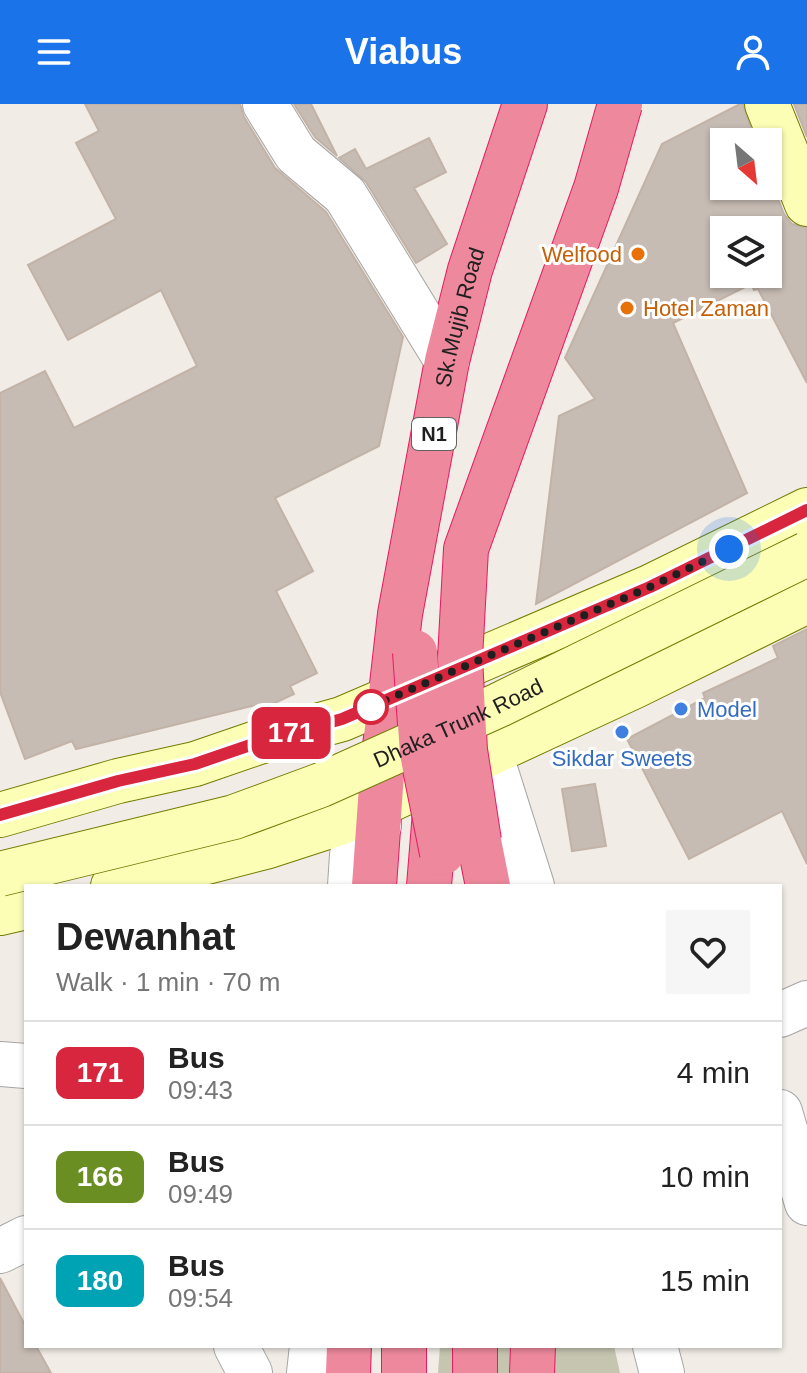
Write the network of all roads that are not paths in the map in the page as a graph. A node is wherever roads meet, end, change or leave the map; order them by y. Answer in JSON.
{"nodes":[{"id":1,"x":265,"y":104,"type":"edge"},
{"id":2,"x":525,"y":104,"type":"edge"},
{"id":3,"x":553,"y":104,"type":"edge"},
{"id":4,"x":604,"y":104,"type":"edge"},
{"id":5,"x":620,"y":104,"type":"edge"},
{"id":6,"x":767,"y":104,"type":"edge"},
{"id":7,"x":807,"y":204,"type":"edge"},
{"id":8,"x":447,"y":361,"type":"junction"},
{"id":9,"x":807,"y":510,"type":"edge"},
{"id":10,"x":807,"y":554,"type":"edge"},
{"id":11,"x":807,"y":601,"type":"edge"},
{"id":12,"x":452,"y":673,"type":"junction"},
{"id":13,"x":389,"y":700,"type":"junction"},
{"id":14,"x":490,"y":753,"type":"junction"},
{"id":15,"x":439,"y":763,"type":"junction"},
{"id":16,"x":380,"y":802,"type":"junction"},
{"id":17,"x":0,"y":815,"type":"edge"},
{"id":18,"x":0,"y":874,"type":"edge"},
{"id":19,"x":121,"y":884,"type":"edge"},
{"id":20,"x":350,"y":884,"type":"edge"},
{"id":21,"x":374,"y":884,"type":"edge"},
{"id":22,"x":429,"y":884,"type":"edge"},
{"id":23,"x":448,"y":884,"type":"edge"},
{"id":24,"x":488,"y":884,"type":"edge"},
{"id":25,"x":531,"y":884,"type":"edge"},
{"id":26,"x":24,"y":907,"type":"edge"},
{"id":27,"x":0,"y":913,"type":"edge"},
{"id":28,"x":807,"y":1003,"type":"edge"},
{"id":29,"x":782,"y":1014,"type":"edge"},
{"id":30,"x":0,"y":1064,"type":"edge"},
{"id":31,"x":24,"y":1066,"type":"edge"},
{"id":32,"x":782,"y":1119,"type":"edge"},
{"id":33,"x":807,"y":1203,"type":"edge"},
{"id":34,"x":24,"y":1239,"type":"edge"},
{"id":35,"x":0,"y":1251,"type":"edge"},
{"id":36,"x":237,"y":1348,"type":"edge"},
{"id":37,"x":312,"y":1348,"type":"edge"},
{"id":38,"x":349,"y":1348,"type":"edge"},
{"id":39,"x":404,"y":1348,"type":"edge"},
{"id":40,"x":475,"y":1348,"type":"edge"},
{"id":41,"x":533,"y":1348,"type":"edge"},
{"id":42,"x":656,"y":1348,"type":"edge"},
{"id":43,"x":250,"y":1373,"type":"edge"},
{"id":44,"x":309,"y":1373,"type":"edge"},
{"id":45,"x":348,"y":1373,"type":"edge"},
{"id":46,"x":404,"y":1373,"type":"edge"},
{"id":47,"x":475,"y":1373,"type":"edge"},
{"id":48,"x":532,"y":1373,"type":"edge"},
{"id":49,"x":662,"y":1373,"type":"edge"}],
"edges":[{"from":1,"to":8,"type":"street"},
{"from":2,"to":8,"type":"highway","name":"Sk.Mujib Road","number":"N1"},
{"from":3,"to":23,"type":"highway","bridge":true},
{"from":4,"to":12,"type":"highway"},
{"from":5,"to":24,"type":"highway","bridge":true},
{"from":6,"to":7,"type":"main road"},
{"from":8,"to":13,"type":"highway","name":"Sk.Mujib Road","number":"N1"},
{"from":9,"to":12,"type":"main road","name":"Dhaka Trunk Road"},
{"from":10,"to":18,"type":"main road","name":"Dhaka Trunk Road","bridge":true},
{"from":11,"to":14,"type":"main road"},
{"from":12,"to":13,"type":"main road","name":"Dhaka Trunk Road"},
{"from":12,"to":15,"type":"highway"},
{"from":13,"to":16,"type":"highway","name":"Sk.Mujib Road","number":"N1"},
{"from":13,"to":17,"type":"main road","name":"Dhaka Trunk Road"},
{"from":14,"to":15,"type":"main road"},
{"from":14,"to":25,"type":"street"},
{"from":15,"to":16,"type":"main road"},
{"from":15,"to":22,"type":"highway"},
{"from":16,"to":19,"type":"main road"},
{"from":16,"to":20,"type":"street"},
{"from":16,"to":21,"type":"highway","number":"N1"},
{"from":26,"to":27,"type":"main road"},
{"from":28,"to":29,"type":"street"},
{"from":30,"to":31,"type":"street"},
{"from":32,"to":33,"type":"street"},
{"from":34,"to":35,"type":"street"},
{"from":36,"to":43,"type":"street"},
{"from":37,"to":44,"type":"street"},
{"from":38,"to":45,"type":"highway"},
{"from":39,"to":46,"type":"highway"},
{"from":40,"to":47,"type":"highway"},
{"from":41,"to":48,"type":"highway"},
{"from":42,"to":49,"type":"street"}]}
